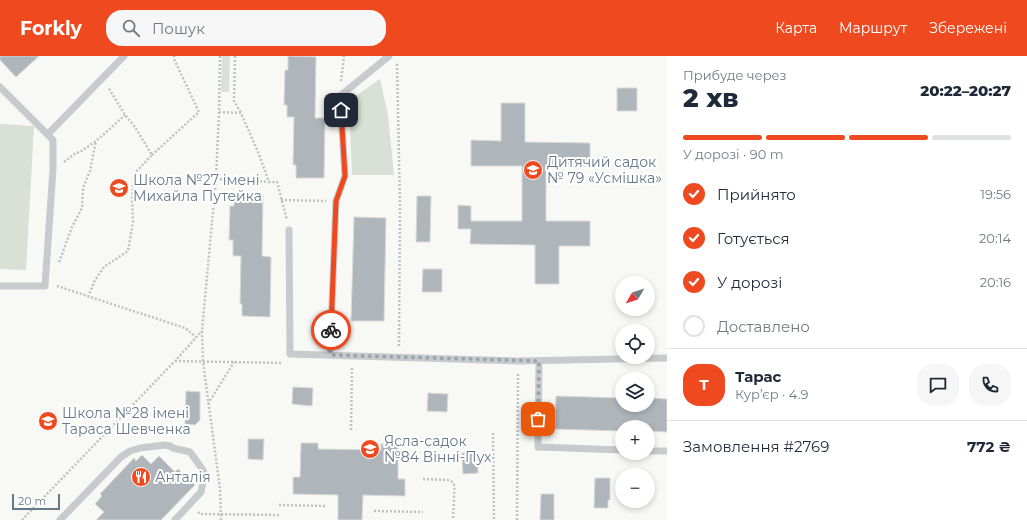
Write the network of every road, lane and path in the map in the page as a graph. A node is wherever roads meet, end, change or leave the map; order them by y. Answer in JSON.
{"nodes":[{"id":1,"x":124,"y":56,"type":"edge"},
{"id":2,"x":174,"y":56,"type":"edge"},
{"id":3,"x":220,"y":56,"type":"edge"},
{"id":4,"x":235,"y":56,"type":"edge"},
{"id":5,"x":344,"y":56,"type":"edge"},
{"id":6,"x":389,"y":56,"type":"edge"},
{"id":7,"x":397,"y":64,"type":"dead end"},
{"id":8,"x":102,"y":77,"type":"junction"},
{"id":9,"x":0,"y":87,"type":"edge"},
{"id":10,"x":340,"y":96,"type":"junction"},
{"id":11,"x":220,"y":112,"type":"junction"},
{"id":12,"x":241,"y":113,"type":"junction"},
{"id":13,"x":125,"y":115,"type":"junction"},
{"id":14,"x":48,"y":134,"type":"junction"},
{"id":15,"x":96,"y":141,"type":"junction"},
{"id":16,"x":152,"y":154,"type":"junction"},
{"id":17,"x":53,"y":169,"type":"junction"},
{"id":18,"x":216,"y":179,"type":"junction"},
{"id":19,"x":269,"y":182,"type":"junction"},
{"id":20,"x":281,"y":200,"type":"junction"},
{"id":21,"x":336,"y":201,"type":"junction"},
{"id":22,"x":290,"y":230,"type":"joint"},
{"id":23,"x":59,"y":263,"type":"dead end"},
{"id":24,"x":0,"y":286,"type":"edge"},
{"id":25,"x":44,"y":286,"type":"junction"},
{"id":26,"x":88,"y":297,"type":"junction"},
{"id":27,"x":202,"y":331,"type":"junction"},
{"id":28,"x":196,"y":337,"type":"junction"},
{"id":29,"x":330,"y":355,"type":"junction"},
{"id":30,"x":398,"y":357,"type":"junction"},
{"id":31,"x":667,"y":358,"type":"edge"},
{"id":32,"x":539,"y":361,"type":"junction"},
{"id":33,"x":175,"y":362,"type":"junction"},
{"id":34,"x":203,"y":362,"type":"junction"},
{"id":35,"x":234,"y":362,"type":"junction"},
{"id":36,"x":289,"y":364,"type":"dead end"},
{"id":37,"x":352,"y":365,"type":"dead end"},
{"id":38,"x":518,"y":368,"type":"dead end"},
{"id":39,"x":208,"y":404,"type":"junction"},
{"id":40,"x":350,"y":430,"type":"dead end"},
{"id":41,"x":493,"y":433,"type":"dead end"},
{"id":42,"x":615,"y":450,"type":"edge"},
{"id":43,"x":655,"y":451,"type":"edge"},
{"id":44,"x":667,"y":452,"type":"edge"},
{"id":45,"x":423,"y":479,"type":"dead end"},
{"id":46,"x":190,"y":505,"type":"junction"},
{"id":47,"x":279,"y":505,"type":"dead end"},
{"id":48,"x":326,"y":506,"type":"dead end"},
{"id":49,"x":374,"y":511,"type":"dead end"},
{"id":50,"x":423,"y":512,"type":"dead end"},
{"id":51,"x":221,"y":514,"type":"junction"},
{"id":52,"x":278,"y":515,"type":"dead end"},
{"id":53,"x":22,"y":520,"type":"edge"},
{"id":54,"x":60,"y":520,"type":"edge"},
{"id":55,"x":175,"y":520,"type":"edge"},
{"id":56,"x":221,"y":520,"type":"edge"},
{"id":57,"x":453,"y":520,"type":"edge"},
{"id":58,"x":494,"y":520,"type":"edge"},
{"id":59,"x":517,"y":520,"type":"edge"}],
"edges":[{"from":1,"to":8,"type":"lane"},
{"from":2,"to":16,"type":"path"},
{"from":3,"to":11,"type":"path"},
{"from":4,"to":12,"type":"path"},
{"from":5,"to":10,"type":"path"},
{"from":6,"to":10,"type":"lane"},
{"from":7,"to":30,"type":"path"},
{"from":8,"to":13,"type":"path"},
{"from":8,"to":14,"type":"lane"},
{"from":9,"to":14,"type":"lane"},
{"from":10,"to":21,"type":"lane"},
{"from":11,"to":12,"type":"path"},
{"from":11,"to":18,"type":"path"},
{"from":12,"to":19,"type":"path"},
{"from":13,"to":15,"type":"path"},
{"from":13,"to":16,"type":"path"},
{"from":14,"to":17,"type":"lane"},
{"from":15,"to":17,"type":"path"},
{"from":15,"to":23,"type":"path"},
{"from":16,"to":26,"type":"path"},
{"from":17,"to":25,"type":"lane"},
{"from":18,"to":19,"type":"path"},
{"from":18,"to":27,"type":"path"},
{"from":19,"to":20,"type":"path"},
{"from":20,"to":21,"type":"path"},
{"from":20,"to":22,"type":"path"},
{"from":21,"to":29,"type":"lane"},
{"from":22,"to":29,"type":"lane"},
{"from":24,"to":25,"type":"lane"},
{"from":25,"to":26,"type":"path"},
{"from":26,"to":28,"type":"path"},
{"from":27,"to":28,"type":"path"},
{"from":27,"to":34,"type":"path"},
{"from":28,"to":33,"type":"path"},
{"from":29,"to":30,"type":"lane"},
{"from":30,"to":32,"type":"lane"},
{"from":31,"to":32,"type":"lane"},
{"from":32,"to":42,"type":"lane"},
{"from":33,"to":34,"type":"path"},
{"from":33,"to":53,"type":"path"},
{"from":34,"to":35,"type":"path"},
{"from":34,"to":39,"type":"path"},
{"from":35,"to":36,"type":"path"},
{"from":35,"to":39,"type":"path"},
{"from":37,"to":40,"type":"path"},
{"from":38,"to":59,"type":"path"},
{"from":39,"to":51,"type":"path"},
{"from":41,"to":58,"type":"path"},
{"from":43,"to":44,"type":"lane"},
{"from":45,"to":57,"type":"path"},
{"from":46,"to":51,"type":"path"},
{"from":46,"to":54,"type":"lane"},
{"from":46,"to":55,"type":"lane"},
{"from":47,"to":48,"type":"path"},
{"from":49,"to":50,"type":"path"},
{"from":51,"to":52,"type":"path"},
{"from":51,"to":56,"type":"path"}]}
